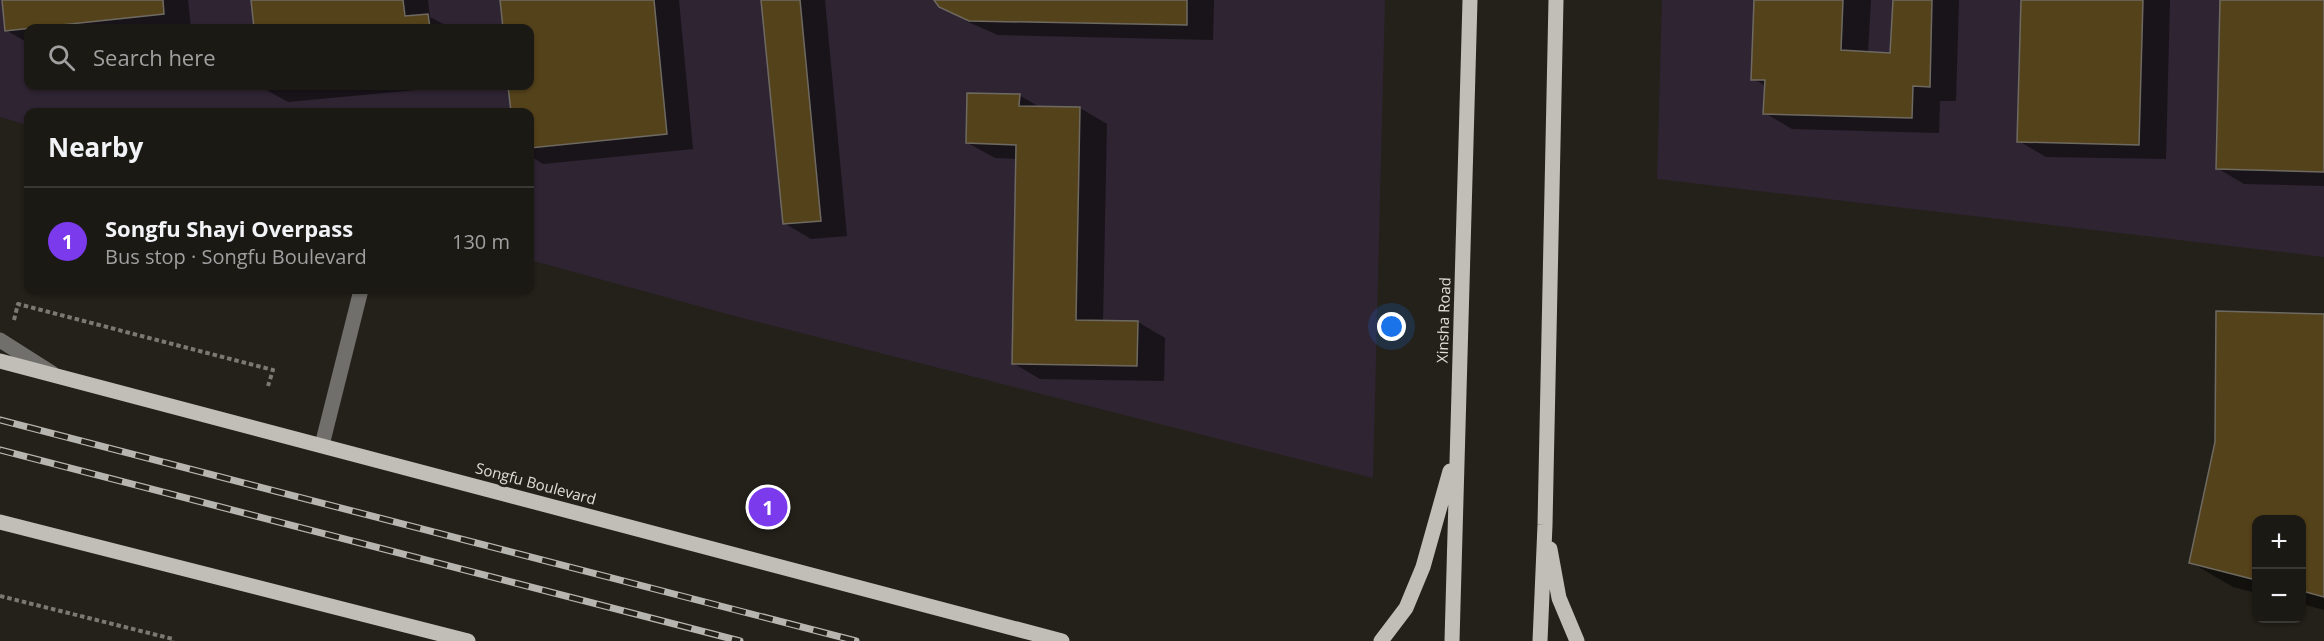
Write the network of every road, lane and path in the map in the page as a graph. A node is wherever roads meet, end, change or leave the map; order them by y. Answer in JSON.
{"nodes":[{"id":1,"x":1470,"y":0,"type":"edge"},
{"id":2,"x":1556,"y":0,"type":"edge"},
{"id":3,"x":360,"y":294,"type":"edge"},
{"id":4,"x":13,"y":321,"type":"dead end"},
{"id":5,"x":0,"y":340,"type":"edge"},
{"id":6,"x":0,"y":361,"type":"edge"},
{"id":7,"x":55,"y":375,"type":"junction"},
{"id":8,"x":268,"y":386,"type":"dead end"},
{"id":9,"x":1458,"y":442,"type":"junction"},
{"id":10,"x":322,"y":445,"type":"junction"},
{"id":11,"x":0,"y":522,"type":"edge"},
{"id":12,"x":1545,"y":525,"type":"junction"},
{"id":13,"x":0,"y":596,"type":"edge"},
{"id":14,"x":172,"y":641,"type":"edge"},
{"id":15,"x":468,"y":641,"type":"edge"},
{"id":16,"x":1062,"y":641,"type":"edge"},
{"id":17,"x":1381,"y":641,"type":"edge"},
{"id":18,"x":1452,"y":641,"type":"edge"},
{"id":19,"x":1540,"y":641,"type":"edge"},
{"id":20,"x":1577,"y":641,"type":"edge"}],
"edges":[{"from":1,"to":9,"type":"main road","name":"Xinsha Road"},
{"from":2,"to":12,"type":"main road"},
{"from":3,"to":10,"type":"street"},
{"from":4,"to":8,"type":"path"},
{"from":5,"to":7,"type":"street"},
{"from":6,"to":7,"type":"main road","name":"Songfu Boulevard"},
{"from":7,"to":10,"type":"main road","name":"Songfu Boulevard"},
{"from":9,"to":17,"type":"main road"},
{"from":9,"to":18,"type":"main road","name":"Xinsha Road"},
{"from":10,"to":16,"type":"main road","name":"Songfu Boulevard"},
{"from":11,"to":15,"type":"main road"},
{"from":12,"to":19,"type":"main road"},
{"from":12,"to":20,"type":"main road"},
{"from":13,"to":14,"type":"path"}]}
